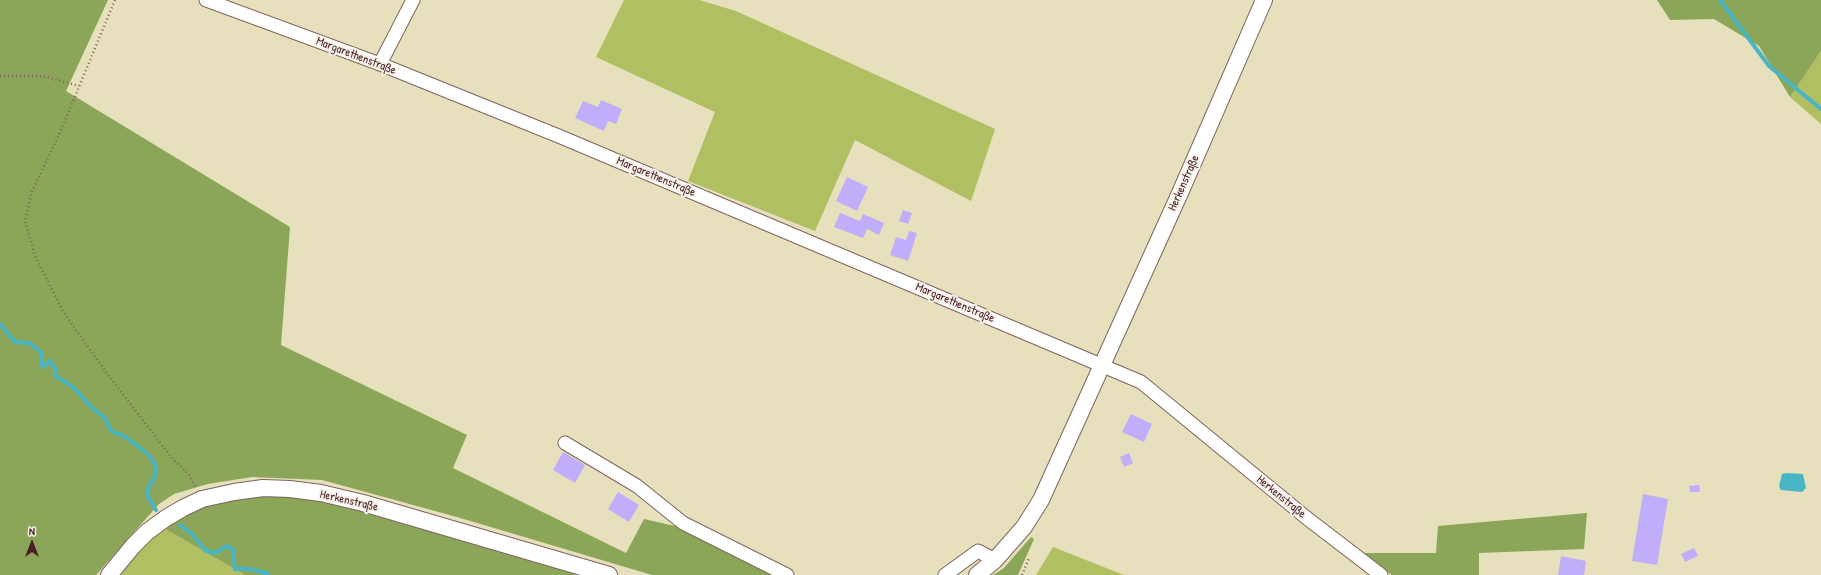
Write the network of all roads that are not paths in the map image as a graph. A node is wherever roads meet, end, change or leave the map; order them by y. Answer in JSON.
{"nodes":[{"id":1,"x":206,"y":0,"type":"edge"},
{"id":2,"x":413,"y":0,"type":"edge"},
{"id":3,"x":1264,"y":0,"type":"edge"},
{"id":4,"x":380,"y":64,"type":"junction"},
{"id":5,"x":1102,"y":365,"type":"junction"},
{"id":6,"x":565,"y":443,"type":"dead end"},
{"id":7,"x":995,"y":560,"type":"junction"},
{"id":8,"x":109,"y":575,"type":"edge"},
{"id":9,"x":608,"y":575,"type":"edge"},
{"id":10,"x":787,"y":575,"type":"edge"},
{"id":11,"x":945,"y":575,"type":"edge"},
{"id":12,"x":978,"y":575,"type":"edge"},
{"id":13,"x":1381,"y":575,"type":"edge"}],
"edges":[{"from":1,"to":4,"type":"street","name":"Margarethenstraße"},
{"from":2,"to":4,"type":"street"},
{"from":3,"to":5,"type":"main road","name":"Herkenstraße"},
{"from":4,"to":5,"type":"street","name":"Margarethenstraße"},
{"from":5,"to":7,"type":"main road","name":"Herkenstraße"},
{"from":5,"to":13,"type":"street","name":"Herkenstraße"},
{"from":6,"to":10,"type":"street"},
{"from":7,"to":11,"type":"street"},
{"from":7,"to":12,"type":"main road","name":"Herkenstraße"},
{"from":8,"to":9,"type":"main road","name":"Herkenstraße"}]}
